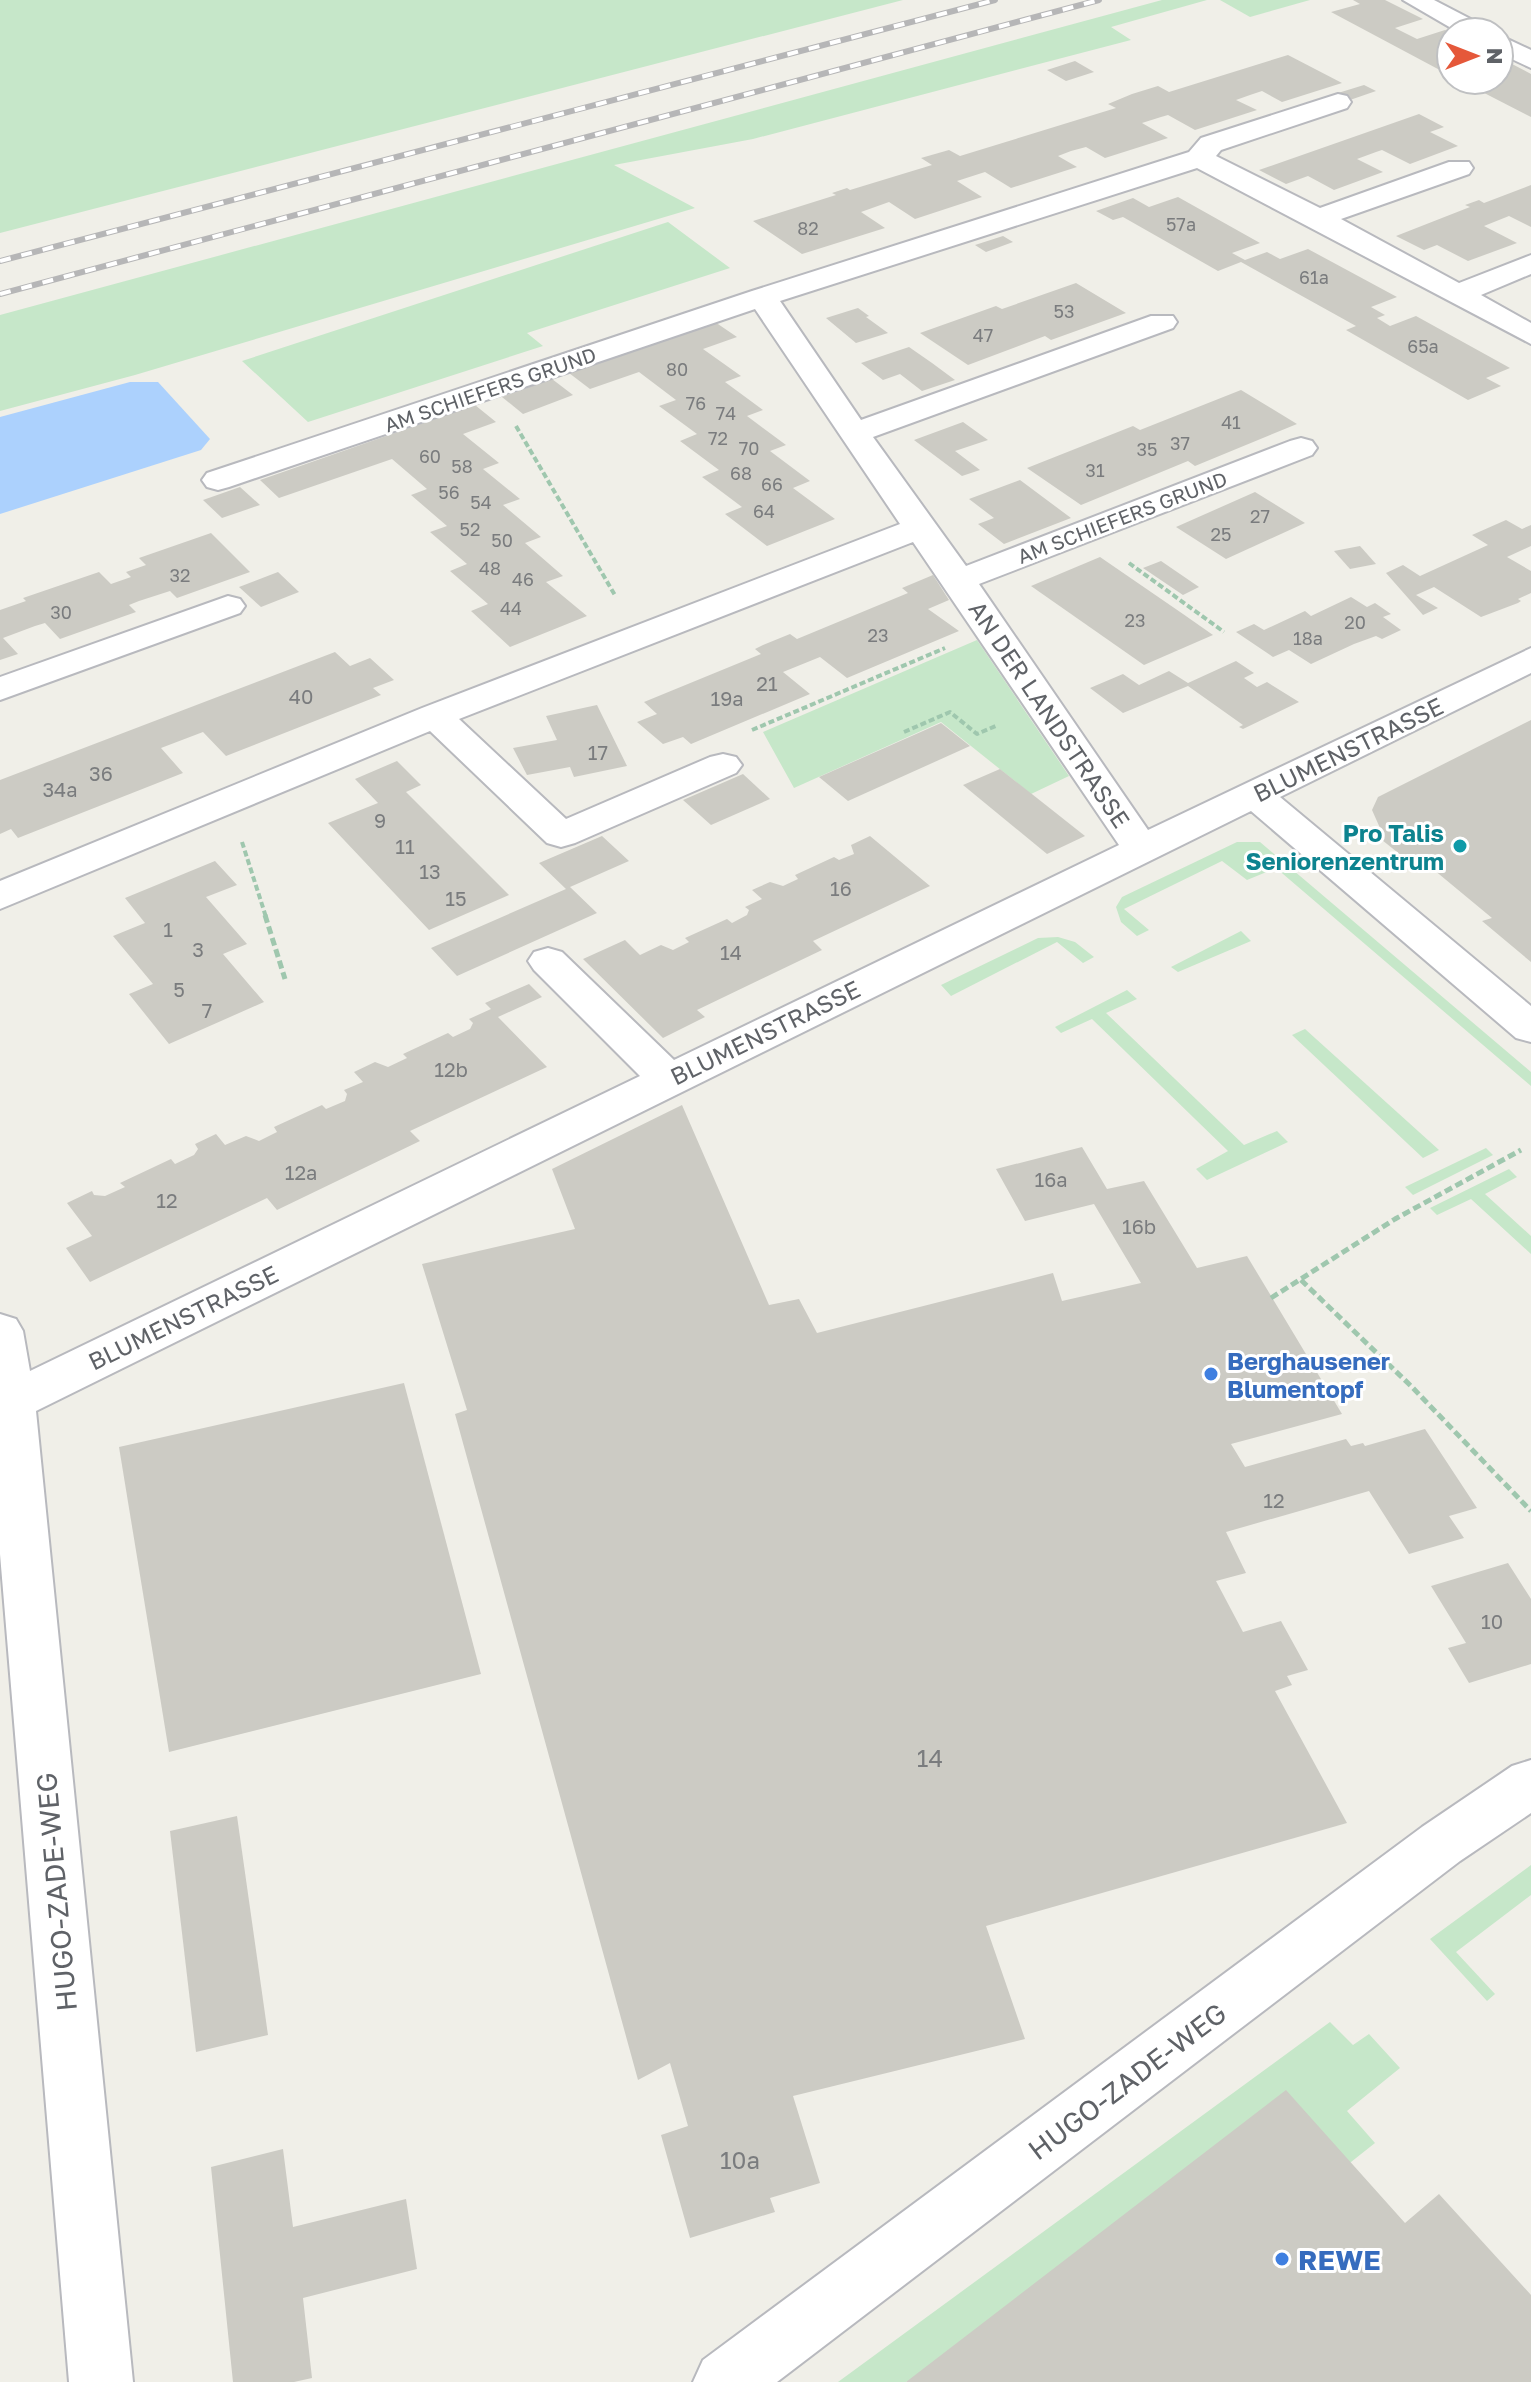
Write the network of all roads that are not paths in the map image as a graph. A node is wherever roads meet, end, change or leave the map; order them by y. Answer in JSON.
{"nodes":[{"id":1,"x":1415,"y":0,"type":"edge"},
{"id":2,"x":1446,"y":16,"type":"edge"},
{"id":3,"x":1338,"y":102,"type":"dead end"},
{"id":4,"x":1199,"y":158,"type":"junction"},
{"id":5,"x":1459,"y":168,"type":"dead end"},
{"id":6,"x":1318,"y":218,"type":"junction"},
{"id":7,"x":1531,"y":264,"type":"edge"},
{"id":8,"x":1456,"y":295,"type":"junction"},
{"id":9,"x":762,"y":297,"type":"junction"},
{"id":10,"x":1162,"y":322,"type":"dead end"},
{"id":11,"x":1531,"y":335,"type":"edge"},
{"id":12,"x":854,"y":433,"type":"junction"},
{"id":13,"x":1301,"y":448,"type":"dead end"},
{"id":14,"x":218,"y":480,"type":"dead end"},
{"id":15,"x":919,"y":528,"type":"junction"},
{"id":16,"x":959,"y":580,"type":"junction"},
{"id":17,"x":228,"y":606,"type":"dead end"},
{"id":18,"x":1531,"y":659,"type":"edge"},
{"id":19,"x":0,"y":689,"type":"edge"},
{"id":20,"x":435,"y":716,"type":"junction"},
{"id":21,"x":723,"y":765,"type":"road end"},
{"id":22,"x":1255,"y":795,"type":"junction"},
{"id":23,"x":1141,"y":848,"type":"junction"},
{"id":24,"x":0,"y":896,"type":"edge"},
{"id":25,"x":548,"y":961,"type":"dead end"},
{"id":26,"x":1531,"y":1028,"type":"edge"},
{"id":27,"x":668,"y":1079,"type":"junction"},
{"id":28,"x":0,"y":1331,"type":"edge"},
{"id":29,"x":5,"y":1405,"type":"edge"},
{"id":30,"x":1531,"y":1783,"type":"edge"},
{"id":31,"x":101,"y":2382,"type":"edge"},
{"id":32,"x":725,"y":2382,"type":"edge"}],
"edges":[{"from":1,"to":2,"type":"street"},
{"from":3,"to":4,"type":"street","name":"AM SCHIEFERS GRUND"},
{"from":4,"to":6,"type":"street"},
{"from":4,"to":9,"type":"street","name":"AM SCHIEFERS GRUND"},
{"from":5,"to":6,"type":"street"},
{"from":6,"to":8,"type":"street"},
{"from":7,"to":8,"type":"street"},
{"from":8,"to":11,"type":"street"},
{"from":9,"to":12,"type":"street"},
{"from":9,"to":14,"type":"street","name":"AM SCHIEFERS GRUND"},
{"from":10,"to":12,"type":"street"},
{"from":12,"to":15,"type":"street"},
{"from":13,"to":16,"type":"street","name":"AM SCHIEFERS GRUND"},
{"from":15,"to":16,"type":"street"},
{"from":15,"to":20,"type":"street"},
{"from":16,"to":23,"type":"street","name":"AN DER LANDSTRASSE"},
{"from":17,"to":19,"type":"street"},
{"from":18,"to":22,"type":"street","name":"BLUMENSTRASSE"},
{"from":20,"to":21,"type":"street"},
{"from":20,"to":24,"type":"street"},
{"from":22,"to":23,"type":"street","name":"BLUMENSTRASSE"},
{"from":22,"to":26,"type":"street"},
{"from":23,"to":27,"type":"street","name":"BLUMENSTRASSE"},
{"from":25,"to":27,"type":"street"},
{"from":27,"to":29,"type":"street","name":"BLUMENSTRASSE"},
{"from":28,"to":29,"type":"street"},
{"from":29,"to":31,"type":"street","name":"HUGO-ZADE-WEG"},
{"from":30,"to":32,"type":"street","name":"HUGO-ZADE-WEG"}]}
